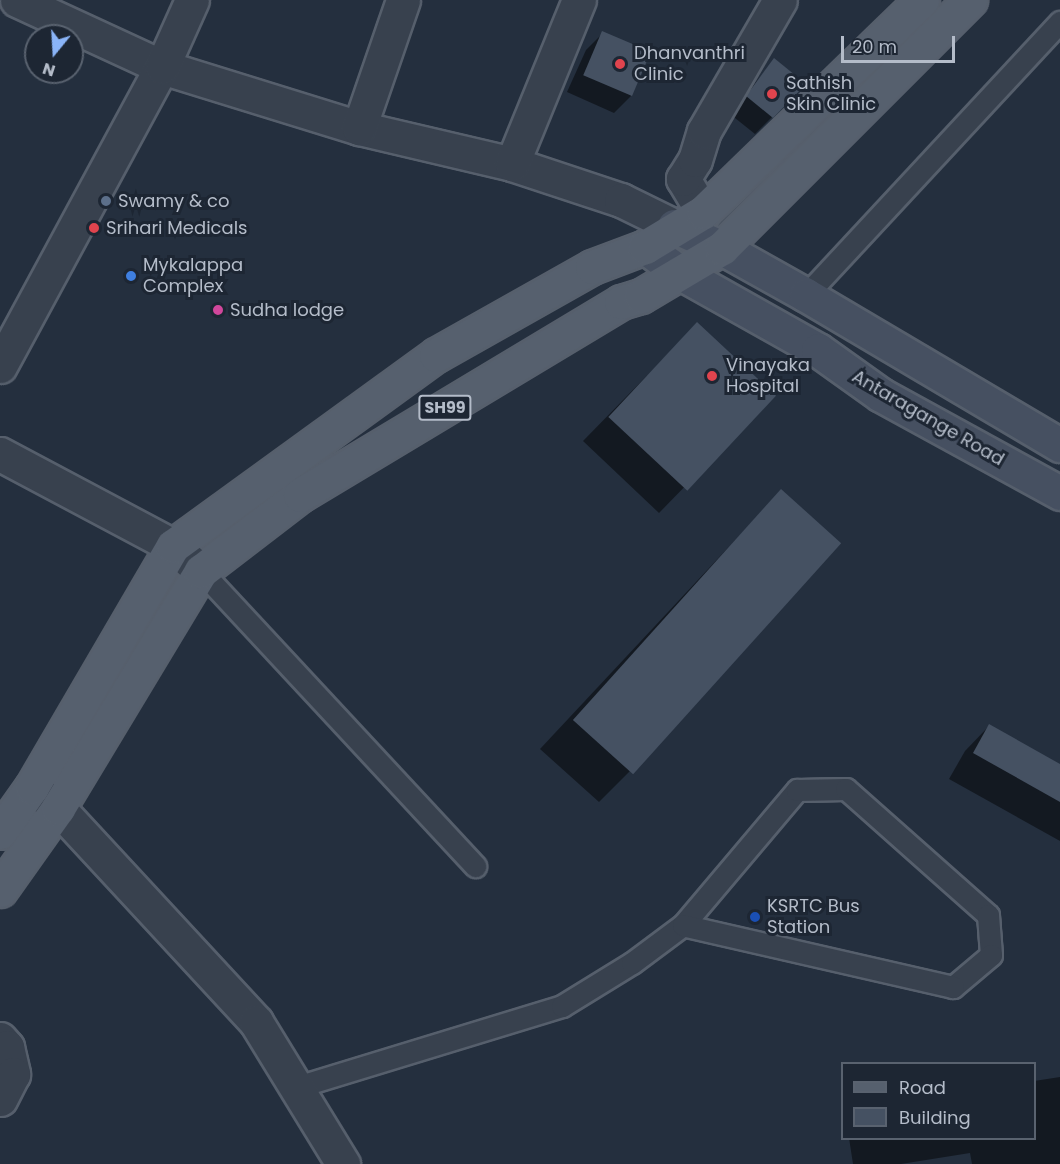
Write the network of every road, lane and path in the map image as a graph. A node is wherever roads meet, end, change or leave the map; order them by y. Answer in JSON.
{"nodes":[{"id":1,"x":17,"y":0,"type":"edge"},
{"id":2,"x":192,"y":0,"type":"edge"},
{"id":3,"x":403,"y":0,"type":"edge"},
{"id":4,"x":579,"y":0,"type":"edge"},
{"id":5,"x":780,"y":0,"type":"edge"},
{"id":6,"x":922,"y":0,"type":"edge"},
{"id":7,"x":970,"y":0,"type":"edge"},
{"id":8,"x":1060,"y":22,"type":"edge"},
{"id":9,"x":162,"y":67,"type":"junction"},
{"id":10,"x":359,"y":128,"type":"junction"},
{"id":11,"x":512,"y":164,"type":"junction"},
{"id":12,"x":621,"y":200,"type":"junction"},
{"id":13,"x":688,"y":219,"type":"junction"},
{"id":14,"x":645,"y":247,"type":"junction"},
{"id":15,"x":722,"y":248,"type":"junction"},
{"id":16,"x":679,"y":272,"type":"junction"},
{"id":17,"x":806,"y":295,"type":"junction"},
{"id":18,"x":0,"y":366,"type":"edge"},
{"id":19,"x":1060,"y":445,"type":"edge"},
{"id":20,"x":0,"y":454,"type":"edge"},
{"id":21,"x":1060,"y":494,"type":"edge"},
{"id":22,"x":173,"y":546,"type":"junction"},
{"id":23,"x":201,"y":571,"type":"junction"},
{"id":24,"x":32,"y":787,"type":"junction"},
{"id":25,"x":58,"y":808,"type":"junction"},
{"id":26,"x":0,"y":832,"type":"edge"},
{"id":27,"x":475,"y":866,"type":"dead end"},
{"id":28,"x":0,"y":890,"type":"edge"},
{"id":29,"x":683,"y":925,"type":"junction"},
{"id":30,"x":0,"y":1039,"type":"edge"},
{"id":31,"x":297,"y":1087,"type":"junction"},
{"id":32,"x":0,"y":1099,"type":"edge"},
{"id":33,"x":343,"y":1164,"type":"edge"}],
"edges":[{"from":1,"to":9,"type":"street"},
{"from":2,"to":9,"type":"street"},
{"from":3,"to":10,"type":"street"},
{"from":4,"to":11,"type":"street"},
{"from":5,"to":13,"type":"street"},
{"from":6,"to":13,"type":"main road","number":"SH99"},
{"from":7,"to":15,"type":"main road","number":"SH99"},
{"from":8,"to":17,"type":"lane"},
{"from":9,"to":10,"type":"street"},
{"from":9,"to":18,"type":"street"},
{"from":10,"to":11,"type":"street"},
{"from":11,"to":12,"type":"street"},
{"from":12,"to":13,"type":"street"},
{"from":12,"to":14,"type":"street"},
{"from":13,"to":14,"type":"main road","number":"SH99"},
{"from":13,"to":15,"type":"street"},
{"from":14,"to":16,"type":"street","name":"Antaragange Road"},
{"from":14,"to":22,"type":"main road","number":"SH99"},
{"from":15,"to":16,"type":"main road","number":"SH99"},
{"from":15,"to":17,"type":"street"},
{"from":16,"to":21,"type":"street","name":"Antaragange Road"},
{"from":16,"to":23,"type":"main road","number":"SH99"},
{"from":17,"to":19,"type":"street"},
{"from":20,"to":22,"type":"street"},
{"from":22,"to":23,"type":"street"},
{"from":22,"to":24,"type":"main road","number":"SH99"},
{"from":23,"to":25,"type":"main road","number":"SH99"},
{"from":23,"to":27,"type":"lane"},
{"from":24,"to":25,"type":"street"},
{"from":24,"to":26,"type":"main road","number":"SH99"},
{"from":25,"to":28,"type":"main road","number":"SH99"},
{"from":25,"to":31,"type":"street"},
{"from":29,"to":29,"type":"lane"},
{"from":29,"to":31,"type":"lane"},
{"from":30,"to":32,"type":"street"},
{"from":31,"to":33,"type":"street"}]}
